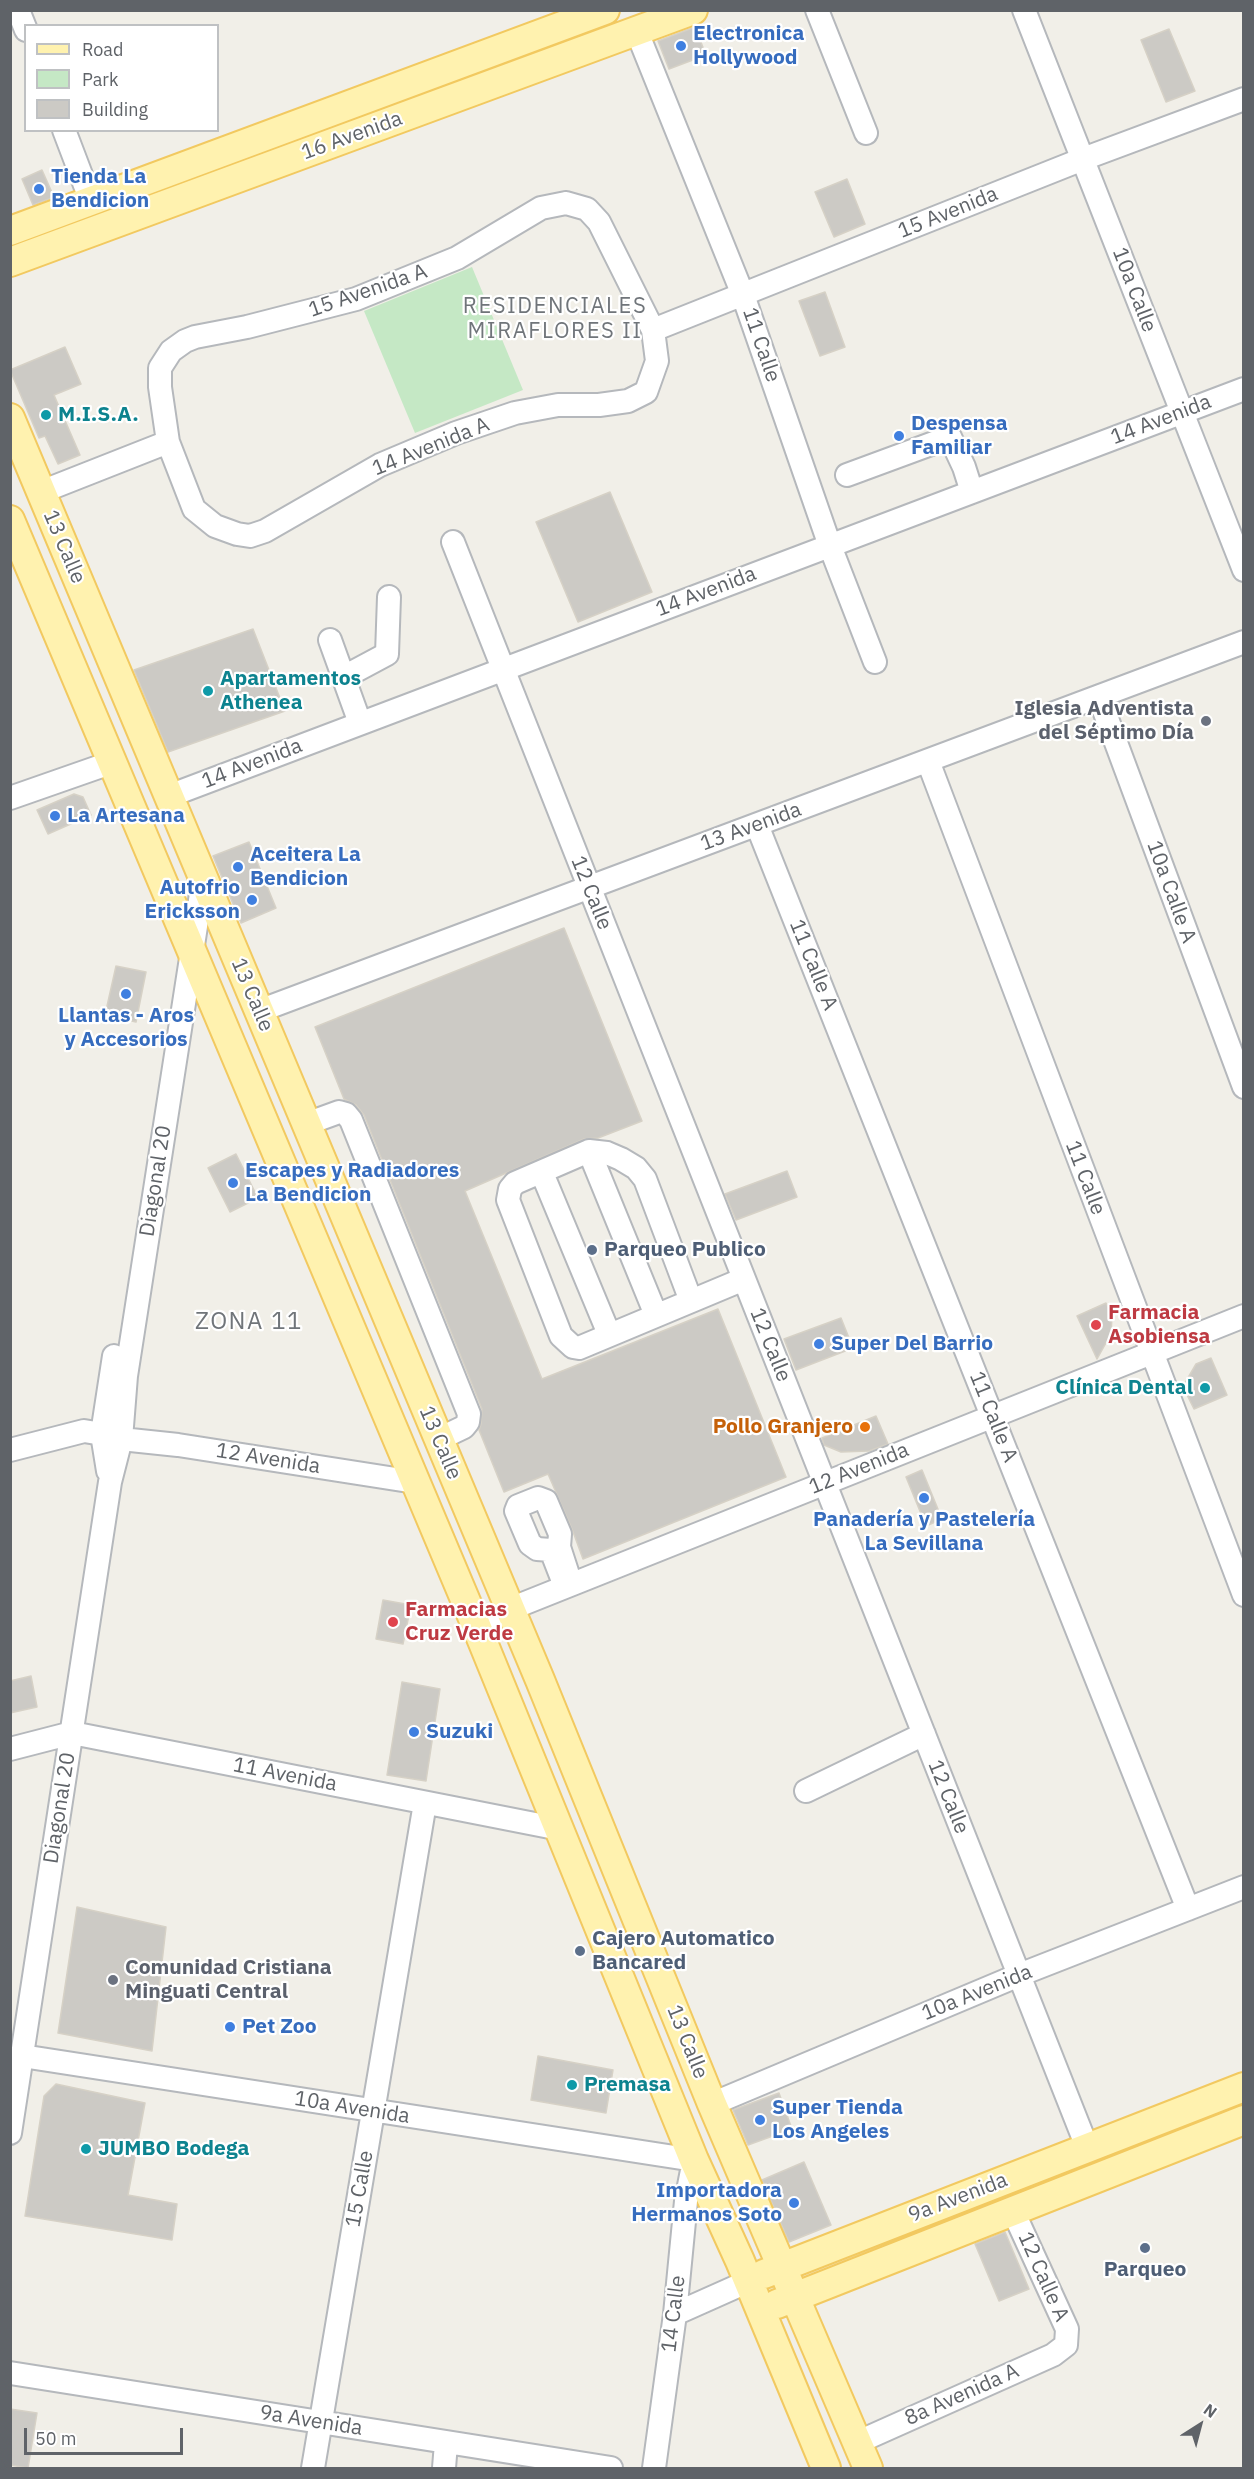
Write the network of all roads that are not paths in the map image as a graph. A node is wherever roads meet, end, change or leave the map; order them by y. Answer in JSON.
{"nodes":[{"id":1,"x":605,"y":10,"type":"edge"},
{"id":2,"x":693,"y":10,"type":"edge"},
{"id":3,"x":817,"y":10,"type":"edge"},
{"id":4,"x":1024,"y":10,"type":"edge"},
{"id":5,"x":636,"y":32,"type":"junction"},
{"id":6,"x":1244,"y":99,"type":"edge"},
{"id":7,"x":65,"y":132,"type":"edge"},
{"id":8,"x":866,"y":133,"type":"dead end"},
{"id":9,"x":1083,"y":159,"type":"junction"},
{"id":10,"x":91,"y":201,"type":"junction"},
{"id":11,"x":10,"y":231,"type":"edge"},
{"id":12,"x":10,"y":262,"type":"edge"},
{"id":13,"x":743,"y":295,"type":"junction"},
{"id":14,"x":653,"y":330,"type":"junction"},
{"id":15,"x":1244,"y":389,"type":"edge"},
{"id":16,"x":1182,"y":412,"type":"junction"},
{"id":17,"x":10,"y":418,"type":"edge"},
{"id":18,"x":168,"y":442,"type":"junction"},
{"id":19,"x":847,"y":475,"type":"dead end"},
{"id":20,"x":41,"y":492,"type":"junction"},
{"id":21,"x":972,"y":492,"type":"junction"},
{"id":22,"x":10,"y":520,"type":"edge"},
{"id":23,"x":453,"y":542,"type":"dead end"},
{"id":24,"x":830,"y":546,"type":"junction"},
{"id":25,"x":1244,"y":570,"type":"edge"},
{"id":26,"x":389,"y":597,"type":"dead end"},
{"id":27,"x":330,"y":640,"type":"dead end"},
{"id":28,"x":1244,"y":642,"type":"edge"},
{"id":29,"x":876,"y":662,"type":"dead end"},
{"id":30,"x":503,"y":669,"type":"junction"},
{"id":31,"x":344,"y":677,"type":"junction"},
{"id":32,"x":1099,"y":697,"type":"junction"},
{"id":33,"x":360,"y":723,"type":"junction"},
{"id":34,"x":928,"y":761,"type":"junction"},
{"id":35,"x":113,"y":762,"type":"junction"},
{"id":36,"x":169,"y":796,"type":"junction"},
{"id":37,"x":10,"y":798,"type":"edge"},
{"id":38,"x":757,"y":825,"type":"junction"},
{"id":39,"x":203,"y":881,"type":"junction"},
{"id":40,"x":589,"y":887,"type":"junction"},
{"id":41,"x":185,"y":938,"type":"junction"},
{"id":42,"x":259,"y":1011,"type":"junction"},
{"id":43,"x":1244,"y":1087,"type":"edge"},
{"id":44,"x":306,"y":1124,"type":"junction"},
{"id":45,"x":589,"y":1151,"type":"junction"},
{"id":46,"x":542,"y":1173,"type":"junction"},
{"id":47,"x":744,"y":1279,"type":"junction"},
{"id":48,"x":691,"y":1301,"type":"junction"},
{"id":49,"x":656,"y":1315,"type":"junction"},
{"id":50,"x":1244,"y":1316,"type":"edge"},
{"id":51,"x":609,"y":1334,"type":"junction"},
{"id":52,"x":1150,"y":1353,"type":"junction"},
{"id":53,"x":126,"y":1376,"type":"junction"},
{"id":54,"x":993,"y":1416,"type":"junction"},
{"id":55,"x":112,"y":1437,"type":"junction"},
{"id":56,"x":439,"y":1439,"type":"junction"},
{"id":57,"x":178,"y":1445,"type":"junction"},
{"id":58,"x":10,"y":1450,"type":"edge"},
{"id":59,"x":415,"y":1482,"type":"junction"},
{"id":60,"x":825,"y":1483,"type":"junction"},
{"id":61,"x":1244,"y":1595,"type":"edge"},
{"id":62,"x":510,"y":1608,"type":"junction"},
{"id":63,"x":475,"y":1623,"type":"junction"},
{"id":64,"x":72,"y":1733,"type":"junction"},
{"id":65,"x":924,"y":1734,"type":"junction"},
{"id":66,"x":10,"y":1749,"type":"edge"},
{"id":67,"x":806,"y":1791,"type":"dead end"},
{"id":68,"x":425,"y":1803,"type":"junction"},
{"id":69,"x":560,"y":1829,"type":"junction"},
{"id":70,"x":1244,"y":1887,"type":"edge"},
{"id":71,"x":1188,"y":1909,"type":"junction"},
{"id":72,"x":1019,"y":1975,"type":"junction"},
{"id":73,"x":16,"y":2057,"type":"edge"},
{"id":74,"x":1244,"y":2087,"type":"edge"},
{"id":75,"x":712,"y":2104,"type":"junction"},
{"id":76,"x":373,"y":2111,"type":"junction"},
{"id":77,"x":1244,"y":2120,"type":"edge"},
{"id":78,"x":10,"y":2133,"type":"edge"},
{"id":79,"x":1087,"y":2148,"type":"junction"},
{"id":80,"x":694,"y":2160,"type":"junction"},
{"id":81,"x":1013,"y":2211,"type":"junction"},
{"id":82,"x":782,"y":2267,"type":"junction"},
{"id":83,"x":748,"y":2281,"type":"junction"},
{"id":84,"x":794,"y":2297,"type":"junction"},
{"id":85,"x":761,"y":2311,"type":"junction"},
{"id":86,"x":675,"y":2314,"type":"junction"},
{"id":87,"x":1066,"y":2344,"type":"joint"},
{"id":88,"x":10,"y":2373,"type":"edge"},
{"id":89,"x":320,"y":2422,"type":"junction"},
{"id":90,"x":856,"y":2442,"type":"junction"},
{"id":91,"x":446,"y":2443,"type":"junction"},
{"id":92,"x":313,"y":2469,"type":"edge"},
{"id":93,"x":444,"y":2469,"type":"edge"},
{"id":94,"x":611,"y":2469,"type":"edge"},
{"id":95,"x":654,"y":2469,"type":"edge"},
{"id":96,"x":826,"y":2469,"type":"edge"},
{"id":97,"x":867,"y":2469,"type":"edge"}],
"edges":[{"from":1,"to":10,"type":"main road","name":"16 Avenida"},
{"from":2,"to":5,"type":"main road","name":"16 Avenida"},
{"from":3,"to":8,"type":"street"},
{"from":4,"to":9,"type":"street","name":"10a Calle"},
{"from":5,"to":12,"type":"main road","name":"16 Avenida"},
{"from":5,"to":13,"type":"street","name":"11 Calle"},
{"from":6,"to":9,"type":"street","name":"15 Avenida"},
{"from":7,"to":10,"type":"street"},
{"from":9,"to":13,"type":"street","name":"15 Avenida"},
{"from":9,"to":16,"type":"street","name":"10a Calle"},
{"from":10,"to":11,"type":"main road","name":"16 Avenida"},
{"from":13,"to":14,"type":"street","name":"15 Avenida"},
{"from":13,"to":24,"type":"street","name":"11 Calle"},
{"from":14,"to":18,"type":"street","name":"14 Avenida A"},
{"from":14,"to":18,"type":"street","name":"15 Avenida A"},
{"from":15,"to":16,"type":"street","name":"14 Avenida"},
{"from":16,"to":21,"type":"street","name":"14 Avenida"},
{"from":16,"to":25,"type":"street","name":"10a Calle"},
{"from":17,"to":20,"type":"main road","name":"13 Calle"},
{"from":18,"to":20,"type":"street"},
{"from":19,"to":21,"type":"street"},
{"from":20,"to":36,"type":"main road","name":"13 Calle"},
{"from":21,"to":24,"type":"street","name":"14 Avenida"},
{"from":22,"to":35,"type":"main road","name":"13 Calle"},
{"from":23,"to":30,"type":"street","name":"12 Calle"},
{"from":24,"to":29,"type":"street","name":"11 Calle"},
{"from":24,"to":30,"type":"street","name":"14 Avenida"},
{"from":26,"to":31,"type":"street"},
{"from":27,"to":31,"type":"street"},
{"from":28,"to":32,"type":"street","name":"13 Avenida"},
{"from":30,"to":33,"type":"street","name":"14 Avenida"},
{"from":30,"to":40,"type":"street","name":"12 Calle"},
{"from":31,"to":33,"type":"street"},
{"from":32,"to":34,"type":"street","name":"13 Avenida"},
{"from":32,"to":43,"type":"street","name":"10a Calle A"},
{"from":33,"to":36,"type":"street","name":"14 Avenida"},
{"from":34,"to":38,"type":"street","name":"13 Avenida"},
{"from":34,"to":52,"type":"street","name":"11 Calle"},
{"from":35,"to":37,"type":"street"},
{"from":35,"to":41,"type":"main road","name":"13 Calle"},
{"from":36,"to":39,"type":"main road","name":"13 Calle"},
{"from":38,"to":40,"type":"street","name":"13 Avenida"},
{"from":38,"to":54,"type":"street","name":"11 Calle A"},
{"from":39,"to":41,"type":"street","name":"Diagonal 20"},
{"from":39,"to":42,"type":"main road","name":"13 Calle"},
{"from":40,"to":42,"type":"street","name":"13 Avenida"},
{"from":40,"to":47,"type":"street","name":"12 Calle"},
{"from":41,"to":53,"type":"street","name":"Diagonal 20"},
{"from":41,"to":55,"type":"street","name":"Diagonal 20"},
{"from":41,"to":59,"type":"main road","name":"13 Calle"},
{"from":42,"to":44,"type":"main road","name":"13 Calle"},
{"from":44,"to":56,"type":"main road","name":"13 Calle"},
{"from":44,"to":56,"type":"street"},
{"from":45,"to":46,"type":"street"},
{"from":45,"to":48,"type":"street"},
{"from":45,"to":49,"type":"street"},
{"from":46,"to":51,"type":"street"},
{"from":46,"to":51,"type":"street"},
{"from":47,"to":48,"type":"street"},
{"from":47,"to":60,"type":"street","name":"12 Calle"},
{"from":48,"to":49,"type":"street"},
{"from":49,"to":51,"type":"street"},
{"from":50,"to":52,"type":"street","name":"12 Avenida"},
{"from":52,"to":54,"type":"street","name":"12 Avenida"},
{"from":52,"to":61,"type":"street","name":"11 Calle"},
{"from":53,"to":55,"type":"street","name":"Diagonal 20"},
{"from":53,"to":57,"type":"street"},
{"from":54,"to":60,"type":"street","name":"12 Avenida"},
{"from":54,"to":71,"type":"street","name":"11 Calle A"},
{"from":55,"to":57,"type":"street","name":"12 Avenida"},
{"from":55,"to":58,"type":"street","name":"12 Avenida"},
{"from":55,"to":64,"type":"street","name":"Diagonal 20"},
{"from":56,"to":62,"type":"main road","name":"13 Calle"},
{"from":57,"to":59,"type":"street","name":"12 Avenida"},
{"from":59,"to":63,"type":"main road","name":"13 Calle"},
{"from":60,"to":62,"type":"street","name":"12 Avenida"},
{"from":60,"to":65,"type":"street","name":"12 Calle"},
{"from":62,"to":63,"type":"street","name":"12 Avenida"},
{"from":62,"to":75,"type":"main road","name":"13 Calle"},
{"from":63,"to":69,"type":"main road","name":"13 Calle"},
{"from":64,"to":66,"type":"street","name":"11 Avenida"},
{"from":64,"to":68,"type":"street","name":"11 Avenida"},
{"from":64,"to":73,"type":"street","name":"Diagonal 20"},
{"from":65,"to":67,"type":"street"},
{"from":65,"to":72,"type":"street","name":"12 Calle"},
{"from":68,"to":69,"type":"street","name":"11 Avenida"},
{"from":68,"to":76,"type":"street","name":"15 Calle"},
{"from":69,"to":80,"type":"main road","name":"13 Calle"},
{"from":70,"to":71,"type":"street","name":"10a Avenida"},
{"from":71,"to":72,"type":"street","name":"10a Avenida"},
{"from":72,"to":75,"type":"street","name":"10a Avenida"},
{"from":72,"to":79,"type":"street","name":"12 Calle"},
{"from":73,"to":76,"type":"street","name":"10a Avenida"},
{"from":73,"to":78,"type":"street","name":"Diagonal 20"},
{"from":74,"to":79,"type":"main road","name":"9a Avenida"},
{"from":75,"to":82,"type":"main road","name":"13 Calle"},
{"from":76,"to":80,"type":"street","name":"10a Avenida"},
{"from":76,"to":89,"type":"street","name":"15 Calle"},
{"from":77,"to":81,"type":"main road","name":"9a Avenida"},
{"from":79,"to":82,"type":"main road","name":"9a Avenida"},
{"from":80,"to":83,"type":"main road","name":"13 Calle"},
{"from":80,"to":86,"type":"street","name":"14 Calle"},
{"from":81,"to":84,"type":"main road","name":"9a Avenida"},
{"from":81,"to":87,"type":"street","name":"12 Calle A"},
{"from":82,"to":83,"type":"main road","name":"9a Avenida"},
{"from":82,"to":84,"type":"main road","name":"13 Calle"},
{"from":83,"to":85,"type":"main road","name":"13 Calle"},
{"from":83,"to":86,"type":"street","name":"9a Avenida"},
{"from":84,"to":85,"type":"main road","name":"9a Avenida"},
{"from":84,"to":90,"type":"main road","name":"13 Calle"},
{"from":85,"to":96,"type":"main road","name":"13 Calle"},
{"from":86,"to":95,"type":"street","name":"14 Calle"},
{"from":87,"to":90,"type":"street","name":"8a Avenida A"},
{"from":88,"to":89,"type":"street","name":"9a Avenida"},
{"from":89,"to":91,"type":"street","name":"9a Avenida"},
{"from":89,"to":92,"type":"street","name":"15 Calle"},
{"from":90,"to":97,"type":"main road","name":"13 Calle"},
{"from":91,"to":93,"type":"street"},
{"from":91,"to":94,"type":"street","name":"9a Avenida"}]}
